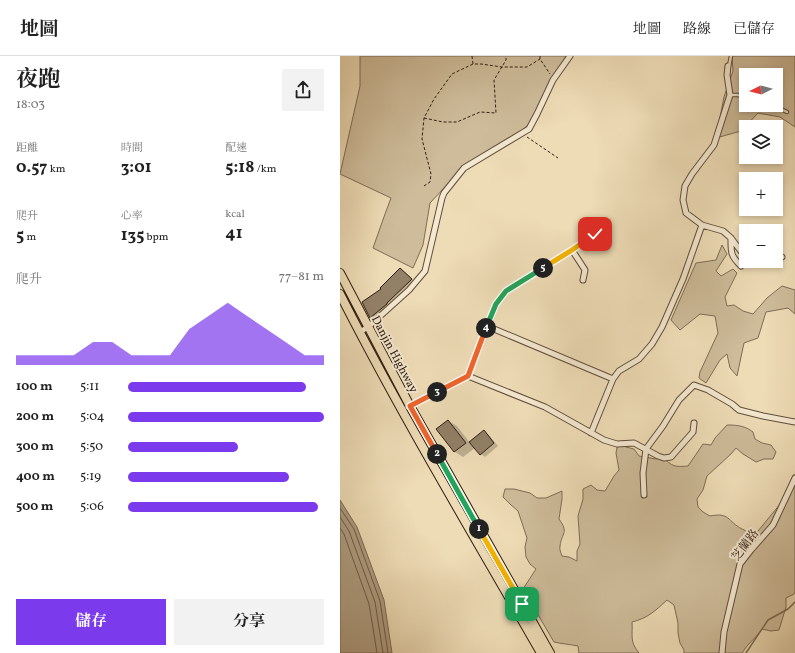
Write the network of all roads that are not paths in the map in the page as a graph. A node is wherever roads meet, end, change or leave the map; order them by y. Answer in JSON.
{"nodes":[{"id":1,"x":570,"y":56,"type":"edge"},
{"id":2,"x":732,"y":56,"type":"edge"},
{"id":3,"x":728,"y":66,"type":"joint"},
{"id":4,"x":730,"y":95,"type":"junction"},
{"id":5,"x":739,"y":96,"type":"edge"},
{"id":6,"x":783,"y":110,"type":"edge"},
{"id":7,"x":787,"y":112,"type":"dead end"},
{"id":8,"x":702,"y":225,"type":"junction"},
{"id":9,"x":595,"y":234,"type":"dead end"},
{"id":10,"x":731,"y":238,"type":"junction"},
{"id":11,"x":739,"y":249,"type":"edge"},
{"id":12,"x":572,"y":250,"type":"junction"},
{"id":13,"x":739,"y":264,"type":"edge"},
{"id":14,"x":340,"y":273,"type":"edge"},
{"id":15,"x":583,"y":280,"type":"dead end"},
{"id":16,"x":340,"y":294,"type":"edge"},
{"id":17,"x":487,"y":326,"type":"junction"},
{"id":18,"x":368,"y":328,"type":"junction"},
{"id":19,"x":360,"y":332,"type":"junction"},
{"id":20,"x":468,"y":376,"type":"junction"},
{"id":21,"x":614,"y":379,"type":"junction"},
{"id":22,"x":410,"y":406,"type":"junction"},
{"id":23,"x":402,"y":410,"type":"junction"},
{"id":24,"x":795,"y":422,"type":"edge"},
{"id":25,"x":694,"y":423,"type":"dead end"},
{"id":26,"x":591,"y":433,"type":"junction"},
{"id":27,"x":646,"y":449,"type":"junction"},
{"id":28,"x":795,"y":478,"type":"edge"},
{"id":29,"x":644,"y":495,"type":"dead end"},
{"id":30,"x":540,"y":653,"type":"edge"},
{"id":31,"x":550,"y":653,"type":"edge"},
{"id":32,"x":722,"y":653,"type":"edge"}],
"edges":[{"from":1,"to":18,"type":"street"},
{"from":2,"to":3,"type":"lane"},
{"from":3,"to":4,"type":"street"},
{"from":4,"to":5,"type":"lane"},
{"from":4,"to":8,"type":"street"},
{"from":6,"to":7,"type":"lane"},
{"from":8,"to":10,"type":"street"},
{"from":8,"to":21,"type":"street"},
{"from":9,"to":12,"type":"street"},
{"from":10,"to":11,"type":"street"},
{"from":10,"to":13,"type":"street"},
{"from":12,"to":15,"type":"street"},
{"from":12,"to":17,"type":"street"},
{"from":14,"to":18,"type":"main road","name":"Danjin Highway"},
{"from":16,"to":19,"type":"main road","name":"Danjin Highway"},
{"from":17,"to":20,"type":"street"},
{"from":17,"to":21,"type":"street"},
{"from":18,"to":19,"type":"street"},
{"from":18,"to":22,"type":"main road","name":"Danjin Highway"},
{"from":19,"to":23,"type":"main road","name":"Danjin Highway"},
{"from":20,"to":22,"type":"street"},
{"from":20,"to":26,"type":"street"},
{"from":21,"to":26,"type":"street"},
{"from":22,"to":23,"type":"street"},
{"from":22,"to":31,"type":"main road","name":"Danjin Highway"},
{"from":23,"to":30,"type":"main road","name":"Danjin Highway"},
{"from":24,"to":27,"type":"street"},
{"from":25,"to":27,"type":"street"},
{"from":26,"to":27,"type":"street"},
{"from":27,"to":29,"type":"street"},
{"from":28,"to":32,"type":"street","name":"芝蘭路"}]}
